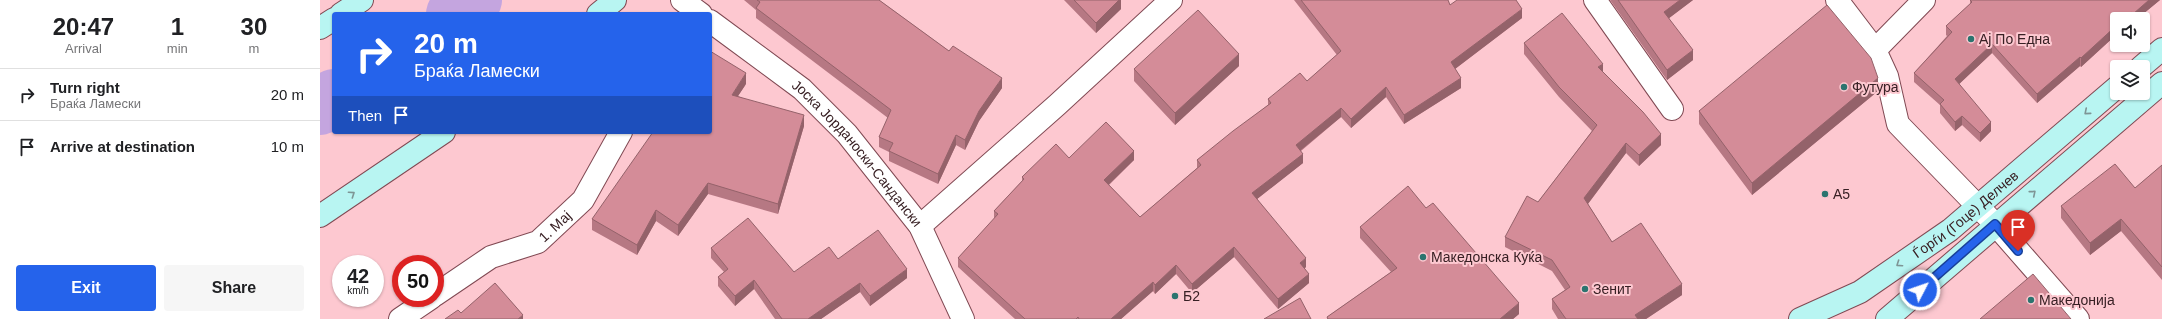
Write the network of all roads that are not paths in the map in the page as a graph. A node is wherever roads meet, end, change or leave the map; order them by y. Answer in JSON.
{"nodes":[{"id":1,"x":362,"y":0,"type":"edge"},
{"id":2,"x":614,"y":0,"type":"edge"},
{"id":3,"x":1171,"y":0,"type":"edge"},
{"id":4,"x":1595,"y":0,"type":"edge"},
{"id":5,"x":1837,"y":0,"type":"edge"},
{"id":6,"x":1924,"y":0,"type":"edge"},
{"id":7,"x":344,"y":12,"type":"edge"},
{"id":8,"x":600,"y":12,"type":"edge"},
{"id":9,"x":332,"y":20,"type":"edge"},
{"id":10,"x":712,"y":22,"type":"edge"},
{"id":11,"x":320,"y":28,"type":"edge"},
{"id":12,"x":2162,"y":49,"type":"edge"},
{"id":13,"x":1875,"y":50,"type":"junction"},
{"id":14,"x":2149,"y":60,"type":"edge"},
{"id":15,"x":2162,"y":83,"type":"edge"},
{"id":16,"x":2110,"y":93,"type":"edge"},
{"id":17,"x":1672,"y":109,"type":"dead end"},
{"id":18,"x":441,"y":134,"type":"edge"},
{"id":19,"x":620,"y":134,"type":"edge"},
{"id":20,"x":1976,"y":205,"type":"junction"},
{"id":21,"x":320,"y":216,"type":"edge"},
{"id":22,"x":1995,"y":224,"type":"junction"},
{"id":23,"x":920,"y":226,"type":"junction"},
{"id":24,"x":444,"y":289,"type":"edge"},
{"id":25,"x":418,"y":307,"type":"edge"},
{"id":26,"x":400,"y":319,"type":"edge"},
{"id":27,"x":963,"y":319,"type":"edge"},
{"id":28,"x":1800,"y":319,"type":"edge"},
{"id":29,"x":1886,"y":319,"type":"edge"},
{"id":30,"x":2078,"y":319,"type":"edge"}],
"edges":[{"from":1,"to":7,"type":"main road"},
{"from":2,"to":8,"type":"main road"},
{"from":3,"to":23,"type":"street"},
{"from":4,"to":17,"type":"street"},
{"from":5,"to":13,"type":"street"},
{"from":6,"to":13,"type":"street"},
{"from":9,"to":11,"type":"main road"},
{"from":10,"to":23,"type":"street","name":"Јоска Јорданоски-Сандански"},
{"from":12,"to":14,"type":"main road"},
{"from":13,"to":20,"type":"street"},
{"from":22,"to":15,"type":"main road","name":"Ѓорѓи (Гоце) Делчев","one_way":true},
{"from":16,"to":20,"type":"main road","name":"Ѓорѓи (Гоце) Делчев","one_way":true},
{"from":21,"to":18,"type":"main road","one_way":true},
{"from":19,"to":24,"type":"street","name":"1. Мај"},
{"from":20,"to":22,"type":"street"},
{"from":20,"to":28,"type":"main road","name":"Ѓорѓи (Гоце) Делчев","one_way":true},
{"from":22,"to":29,"type":"main road","name":"Ѓорѓи (Гоце) Делчев"},
{"from":22,"to":30,"type":"street"},
{"from":23,"to":27,"type":"street","name":"Јоска Јорданоски-Сандански"},
{"from":25,"to":26,"type":"street"}]}
